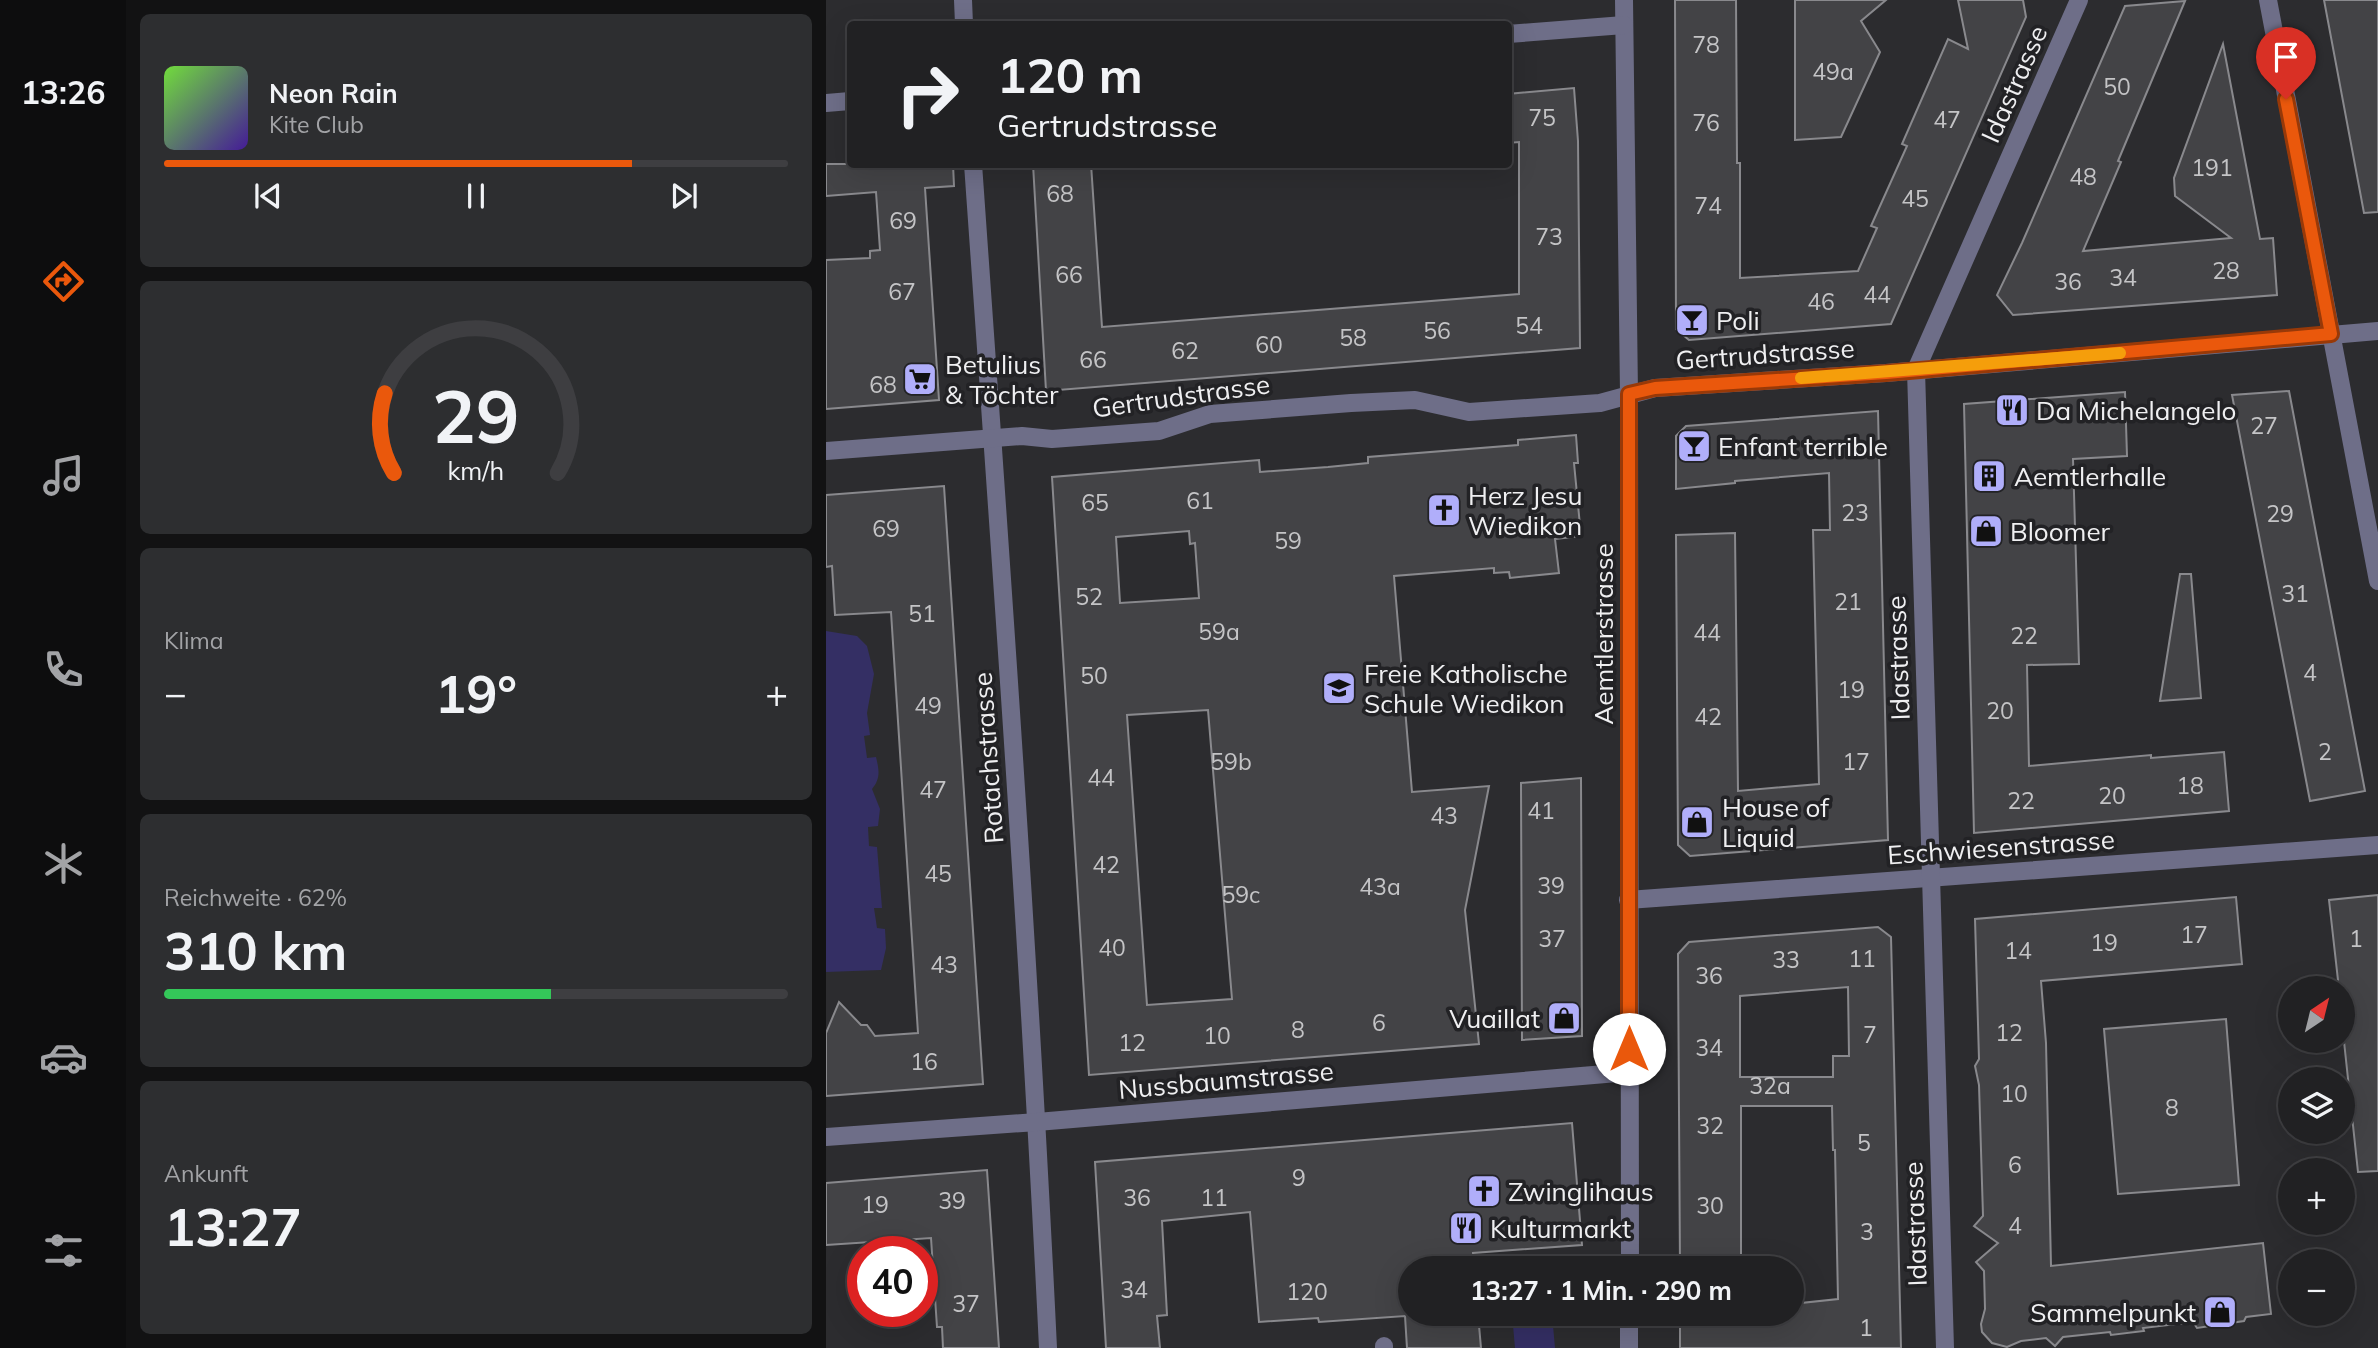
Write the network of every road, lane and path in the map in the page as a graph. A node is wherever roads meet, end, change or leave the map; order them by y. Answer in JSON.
{"nodes":[{"id":1,"x":963,"y":0,"type":"edge"},
{"id":2,"x":1624,"y":0,"type":"edge"},
{"id":3,"x":2080,"y":0,"type":"edge"},
{"id":4,"x":2268,"y":0,"type":"edge"},
{"id":5,"x":964,"y":21,"type":"edge"},
{"id":6,"x":1625,"y":25,"type":"junction"},
{"id":7,"x":1512,"y":34,"type":"edge"},
{"id":8,"x":847,"y":101,"type":"edge"},
{"id":9,"x":826,"y":103,"type":"edge"},
{"id":10,"x":973,"y":168,"type":"edge"},
{"id":11,"x":2378,"y":331,"type":"edge"},
{"id":12,"x":2331,"y":334,"type":"junction"},
{"id":13,"x":1916,"y":370,"type":"junction"},
{"id":14,"x":1629,"y":394,"type":"junction"},
{"id":15,"x":992,"y":439,"type":"junction"},
{"id":16,"x":826,"y":451,"type":"edge"},
{"id":17,"x":2378,"y":582,"type":"edge"},
{"id":18,"x":2378,"y":845,"type":"edge"},
{"id":19,"x":1931,"y":879,"type":"junction"},
{"id":20,"x":1629,"y":900,"type":"junction"},
{"id":21,"x":1629,"y":1072,"type":"junction"},
{"id":22,"x":1037,"y":1122,"type":"junction"},
{"id":23,"x":826,"y":1137,"type":"edge"},
{"id":24,"x":1630,"y":1256,"type":"edge"},
{"id":25,"x":1629,"y":1326,"type":"edge"},
{"id":26,"x":1048,"y":1348,"type":"edge"},
{"id":27,"x":1629,"y":1348,"type":"edge"},
{"id":28,"x":1945,"y":1348,"type":"edge"}],
"edges":[{"from":1,"to":5,"type":"street"},
{"from":2,"to":6,"type":"street","name":"Aemtlerstrasse"},
{"from":3,"to":13,"type":"street","name":"Idastrasse"},
{"from":4,"to":12,"type":"street"},
{"from":6,"to":7,"type":"street"},
{"from":6,"to":14,"type":"street","name":"Aemtlerstrasse"},
{"from":8,"to":9,"type":"street"},
{"from":10,"to":15,"type":"street","name":"Rotachstrasse"},
{"from":11,"to":12,"type":"street","name":"Gertrudstrasse"},
{"from":12,"to":13,"type":"street","name":"Gertrudstrasse"},
{"from":12,"to":17,"type":"street"},
{"from":13,"to":14,"type":"street","name":"Gertrudstrasse"},
{"from":13,"to":19,"type":"street","name":"Idastrasse"},
{"from":14,"to":15,"type":"street","name":"Gertrudstrasse"},
{"from":14,"to":20,"type":"street","name":"Aemtlerstrasse"},
{"from":15,"to":16,"type":"street","name":"Gertrudstrasse"},
{"from":15,"to":22,"type":"street","name":"Rotachstrasse"},
{"from":18,"to":19,"type":"street","name":"Eschwiesenstrasse"},
{"from":19,"to":20,"type":"street","name":"Eschwiesenstrasse"},
{"from":19,"to":28,"type":"street","name":"Idastrasse"},
{"from":20,"to":21,"type":"street","name":"Aemtlerstrasse"},
{"from":21,"to":22,"type":"street","name":"Nussbaumstrasse"},
{"from":21,"to":24,"type":"street","name":"Aemtlerstrasse"},
{"from":22,"to":23,"type":"street","name":"Nussbaumstrasse"},
{"from":22,"to":26,"type":"street","name":"Rotachstrasse"},
{"from":25,"to":27,"type":"street"}]}
